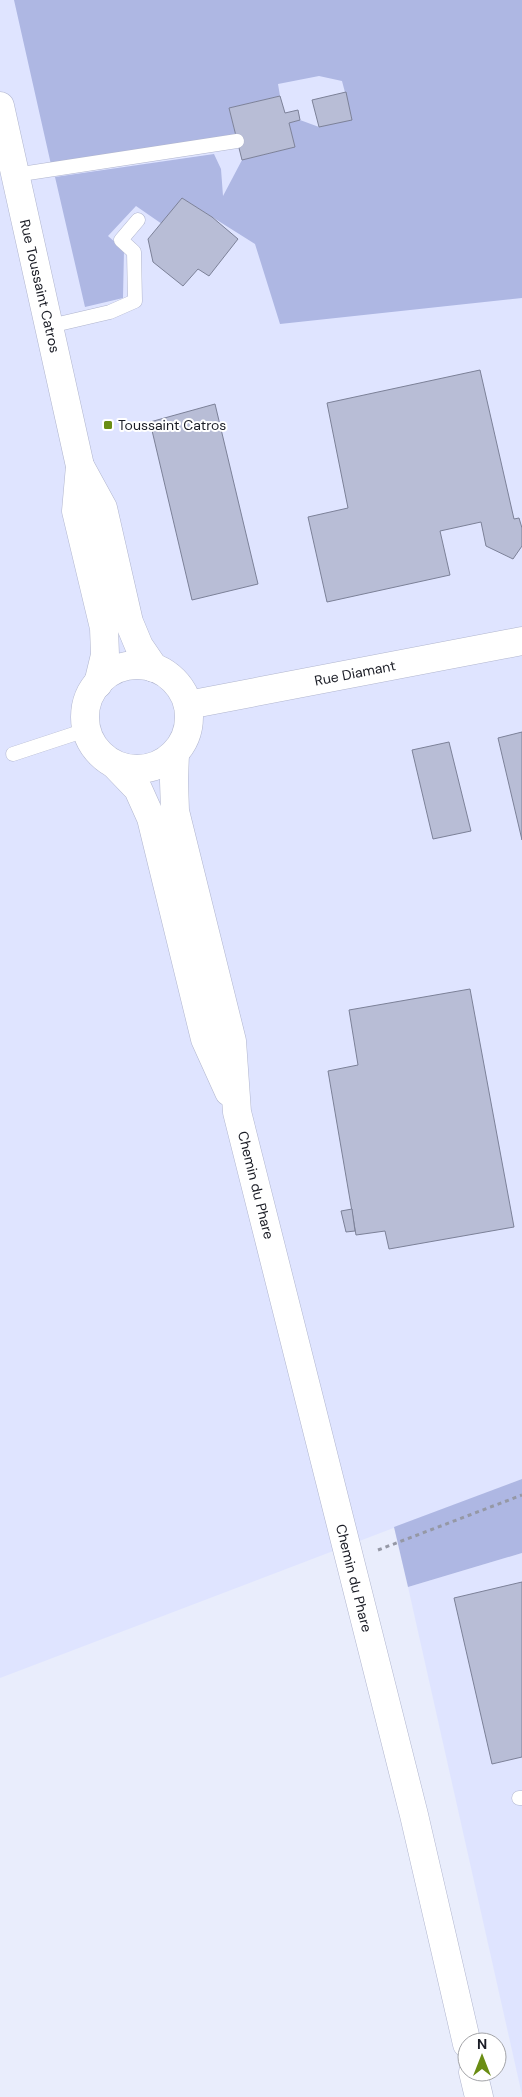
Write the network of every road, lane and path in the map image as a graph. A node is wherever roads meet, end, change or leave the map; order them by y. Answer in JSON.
{"nodes":[{"id":1,"x":0,"y":106,"type":"edge"},
{"id":2,"x":237,"y":141,"type":"dead end"},
{"id":3,"x":15,"y":174,"type":"junction"},
{"id":4,"x":138,"y":220,"type":"dead end"},
{"id":5,"x":50,"y":326,"type":"junction"},
{"id":6,"x":80,"y":466,"type":"junction"},
{"id":7,"x":522,"y":641,"type":"edge"},
{"id":8,"x":154,"y":668,"type":"junction"},
{"id":9,"x":98,"y":684,"type":"junction"},
{"id":10,"x":188,"y":705,"type":"junction"},
{"id":11,"x":86,"y":730,"type":"junction"},
{"id":12,"x":175,"y":753,"type":"junction"},
{"id":13,"x":13,"y":754,"type":"dead end"},
{"id":14,"x":115,"y":765,"type":"junction"},
{"id":15,"x":238,"y":1112,"type":"junction"},
{"id":16,"x":522,"y":1495,"type":"edge"},
{"id":17,"x":349,"y":1560,"type":"junction"},
{"id":18,"x":464,"y":2032,"type":"edge"},
{"id":19,"x":475,"y":2082,"type":"edge"},
{"id":20,"x":479,"y":2097,"type":"edge"}],
"edges":[{"from":1,"to":3,"type":"street","name":"Rue Toussaint Catros"},
{"from":2,"to":3,"type":"lane"},
{"from":3,"to":5,"type":"street","name":"Rue Toussaint Catros"},
{"from":4,"to":5,"type":"lane"},
{"from":5,"to":6,"type":"street","name":"Rue Toussaint Catros"},
{"from":6,"to":8,"type":"street","name":"Rue Toussaint Catros"},
{"from":6,"to":9,"type":"street","name":"Rue Toussaint Catros"},
{"from":7,"to":10,"type":"street","name":"Rue Diamant"},
{"from":8,"to":9,"type":"street"},
{"from":8,"to":10,"type":"street"},
{"from":9,"to":11,"type":"street"},
{"from":10,"to":12,"type":"street"},
{"from":11,"to":13,"type":"lane"},
{"from":11,"to":14,"type":"street"},
{"from":12,"to":14,"type":"street"},
{"from":12,"to":15,"type":"street","name":"Chemin du Phare"},
{"from":14,"to":15,"type":"street","name":"Chemin du Phare"},
{"from":15,"to":17,"type":"street","name":"Chemin du Phare"},
{"from":16,"to":17,"type":"path"},
{"from":17,"to":18,"type":"street","name":"Chemin du Phare"},
{"from":19,"to":20,"type":"street"}]}
